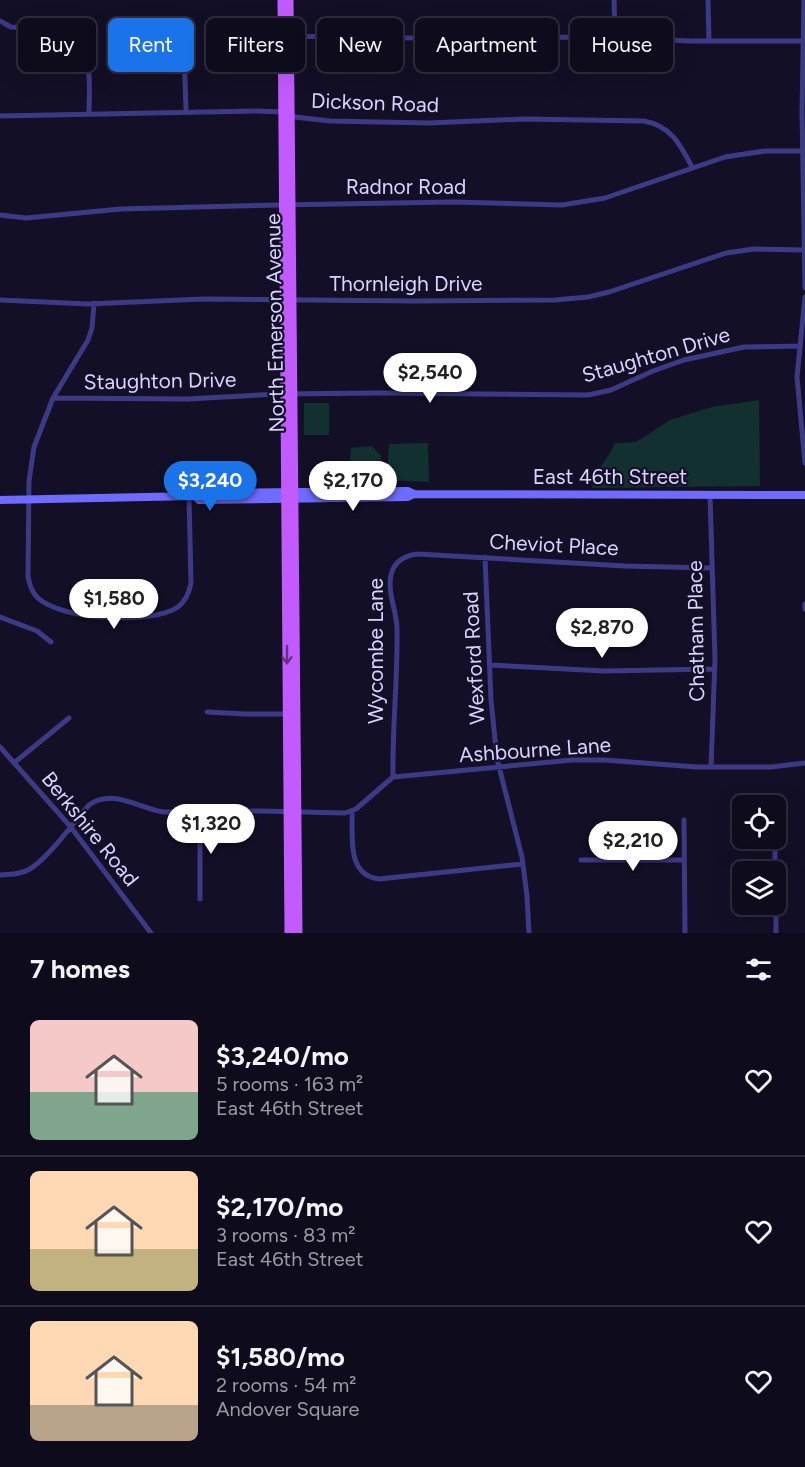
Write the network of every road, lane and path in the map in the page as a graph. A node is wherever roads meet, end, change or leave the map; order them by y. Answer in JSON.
{"nodes":[{"id":1,"x":282,"y":0,"type":"edge"},
{"id":2,"x":289,"y":0,"type":"edge"},
{"id":3,"x":614,"y":0,"type":"edge"},
{"id":4,"x":708,"y":0,"type":"edge"},
{"id":5,"x":804,"y":0,"type":"edge"},
{"id":6,"x":284,"y":18,"type":"edge"},
{"id":7,"x":288,"y":18,"type":"edge"},
{"id":8,"x":614,"y":18,"type":"edge"},
{"id":9,"x":0,"y":21,"type":"edge"},
{"id":10,"x":305,"y":36,"type":"edge"},
{"id":11,"x":570,"y":37,"type":"edge"},
{"id":12,"x":673,"y":39,"type":"edge"},
{"id":13,"x":708,"y":41,"type":"junction"},
{"id":14,"x":804,"y":41,"type":"edge"},
{"id":15,"x":185,"y":72,"type":"edge"},
{"id":16,"x":286,"y":72,"type":"edge"},
{"id":17,"x":186,"y":111,"type":"junction"},
{"id":18,"x":89,"y":113,"type":"junction"},
{"id":19,"x":286,"y":114,"type":"junction"},
{"id":20,"x":0,"y":116,"type":"edge"},
{"id":21,"x":804,"y":151,"type":"edge"},
{"id":22,"x":692,"y":167,"type":"junction"},
{"id":23,"x":287,"y":205,"type":"junction"},
{"id":24,"x":0,"y":215,"type":"edge"},
{"id":25,"x":805,"y":250,"type":"edge"},
{"id":26,"x":805,"y":288,"type":"edge"},
{"id":27,"x":805,"y":297,"type":"edge"},
{"id":28,"x":289,"y":299,"type":"junction"},
{"id":29,"x":0,"y":300,"type":"edge"},
{"id":30,"x":94,"y":303,"type":"junction"},
{"id":31,"x":800,"y":346,"type":"junction"},
{"id":32,"x":289,"y":394,"type":"junction"},
{"id":33,"x":53,"y":398,"type":"junction"},
{"id":34,"x":805,"y":463,"type":"edge"},
{"id":35,"x":290,"y":495,"type":"junction"},
{"id":36,"x":710,"y":495,"type":"junction"},
{"id":37,"x":805,"y":495,"type":"edge"},
{"id":38,"x":192,"y":496,"type":"junction"},
{"id":39,"x":29,"y":499,"type":"junction"},
{"id":40,"x":0,"y":500,"type":"edge"},
{"id":41,"x":485,"y":558,"type":"junction"},
{"id":42,"x":397,"y":564,"type":"joint"},
{"id":43,"x":712,"y":568,"type":"junction"},
{"id":44,"x":805,"y":604,"type":"edge"},
{"id":45,"x":805,"y":609,"type":"edge"},
{"id":46,"x":0,"y":617,"type":"edge"},
{"id":47,"x":51,"y":642,"type":"dead end"},
{"id":48,"x":490,"y":665,"type":"junction"},
{"id":49,"x":714,"y":669,"type":"junction"},
{"id":50,"x":207,"y":712,"type":"dead end"},
{"id":51,"x":292,"y":714,"type":"junction"},
{"id":52,"x":69,"y":718,"type":"dead end"},
{"id":53,"x":0,"y":747,"type":"edge"},
{"id":54,"x":14,"y":763,"type":"junction"},
{"id":55,"x":805,"y":763,"type":"edge"},
{"id":56,"x":499,"y":767,"type":"junction"},
{"id":57,"x":711,"y":767,"type":"junction"},
{"id":58,"x":393,"y":777,"type":"junction"},
{"id":59,"x":352,"y":811,"type":"junction"},
{"id":60,"x":200,"y":812,"type":"junction"},
{"id":61,"x":292,"y":812,"type":"junction"},
{"id":62,"x":684,"y":820,"type":"dead end"},
{"id":63,"x":70,"y":826,"type":"junction"},
{"id":64,"x":581,"y":860,"type":"dead end"},
{"id":65,"x":684,"y":860,"type":"junction"},
{"id":66,"x":523,"y":864,"type":"junction"},
{"id":67,"x":0,"y":875,"type":"edge"},
{"id":68,"x":200,"y":899,"type":"dead end"},
{"id":69,"x":776,"y":915,"type":"edge"},
{"id":70,"x":151,"y":933,"type":"edge"},
{"id":71,"x":289,"y":933,"type":"edge"},
{"id":72,"x":298,"y":933,"type":"edge"},
{"id":73,"x":529,"y":933,"type":"edge"},
{"id":74,"x":685,"y":933,"type":"edge"},
{"id":75,"x":776,"y":933,"type":"edge"}],
"edges":[{"from":1,"to":6,"type":"main road","name":"North Emerson Avenue"},
{"from":2,"to":7,"type":"main road","name":"North Emerson Avenue"},
{"from":3,"to":8,"type":"street"},
{"from":4,"to":13,"type":"street"},
{"from":5,"to":14,"type":"street"},
{"from":9,"to":18,"type":"street"},
{"from":10,"to":11,"type":"street"},
{"from":12,"to":13,"type":"street"},
{"from":13,"to":14,"type":"street"},
{"from":14,"to":21,"type":"street"},
{"from":15,"to":17,"type":"street"},
{"from":16,"to":19,"type":"main road","name":"North Emerson Avenue"},
{"from":17,"to":18,"type":"street","name":"Dickson Road"},
{"from":17,"to":19,"type":"street","name":"Dickson Road"},
{"from":18,"to":20,"type":"street","name":"Dickson Road"},
{"from":19,"to":22,"type":"street","name":"Dickson Road"},
{"from":19,"to":23,"type":"main road","name":"North Emerson Avenue"},
{"from":21,"to":22,"type":"street","name":"Radnor Road"},
{"from":21,"to":25,"type":"street"},
{"from":22,"to":23,"type":"street","name":"Radnor Road"},
{"from":23,"to":24,"type":"street","name":"Radnor Road"},
{"from":23,"to":28,"type":"main road","name":"North Emerson Avenue"},
{"from":25,"to":26,"type":"street"},
{"from":25,"to":28,"type":"street","name":"Thornleigh Drive"},
{"from":27,"to":31,"type":"street"},
{"from":28,"to":30,"type":"street","name":"Thornleigh Drive"},
{"from":28,"to":32,"type":"main road","name":"North Emerson Avenue"},
{"from":29,"to":30,"type":"street","name":"Thornleigh Drive"},
{"from":30,"to":33,"type":"street"},
{"from":31,"to":32,"type":"street","name":"Staughton Drive"},
{"from":31,"to":34,"type":"street"},
{"from":32,"to":33,"type":"street","name":"Staughton Drive"},
{"from":32,"to":35,"type":"main road","name":"North Emerson Avenue"},
{"from":33,"to":39,"type":"street"},
{"from":35,"to":36,"type":"main road","name":"East 46th Street"},
{"from":35,"to":38,"type":"main road","name":"East 46th Street"},
{"from":35,"to":51,"type":"main road","name":"North Emerson Avenue"},
{"from":36,"to":37,"type":"main road","name":"East 46th Street"},
{"from":36,"to":43,"type":"street","name":"Chatham Place"},
{"from":38,"to":39,"type":"main road","name":"East 46th Street"},
{"from":38,"to":39,"type":"street"},
{"from":39,"to":40,"type":"main road","name":"East 46th Street"},
{"from":41,"to":42,"type":"street","name":"Cheviot Place"},
{"from":41,"to":43,"type":"street","name":"Cheviot Place"},
{"from":41,"to":48,"type":"street","name":"Wexford Road"},
{"from":42,"to":58,"type":"street","name":"Wycombe Lane"},
{"from":43,"to":49,"type":"street","name":"Chatham Place"},
{"from":44,"to":45,"type":"street"},
{"from":46,"to":47,"type":"street"},
{"from":48,"to":49,"type":"street"},
{"from":48,"to":56,"type":"street","name":"Wexford Road"},
{"from":49,"to":57,"type":"street","name":"Chatham Place"},
{"from":50,"to":51,"type":"street"},
{"from":51,"to":61,"type":"main road","name":"North Emerson Avenue"},
{"from":52,"to":54,"type":"street"},
{"from":53,"to":54,"type":"street","name":"Berkshire Road"},
{"from":54,"to":63,"type":"street","name":"Berkshire Road"},
{"from":55,"to":57,"type":"street","name":"Ashbourne Lane"},
{"from":56,"to":57,"type":"street","name":"Ashbourne Lane"},
{"from":56,"to":58,"type":"street","name":"Ashbourne Lane"},
{"from":56,"to":66,"type":"street","name":"Wexford Road"},
{"from":58,"to":59,"type":"street"},
{"from":59,"to":61,"type":"street"},
{"from":59,"to":66,"type":"street"},
{"from":60,"to":61,"type":"street"},
{"from":60,"to":63,"type":"street"},
{"from":60,"to":68,"type":"street"},
{"from":61,"to":71,"type":"main road","name":"North Emerson Avenue"},
{"from":61,"to":72,"type":"main road","name":"North Emerson Avenue"},
{"from":62,"to":65,"type":"street"},
{"from":63,"to":67,"type":"street"},
{"from":63,"to":70,"type":"street","name":"Berkshire Road"},
{"from":64,"to":65,"type":"street"},
{"from":65,"to":74,"type":"street"},
{"from":66,"to":73,"type":"street","name":"Wexford Road"},
{"from":69,"to":75,"type":"street"}]}
